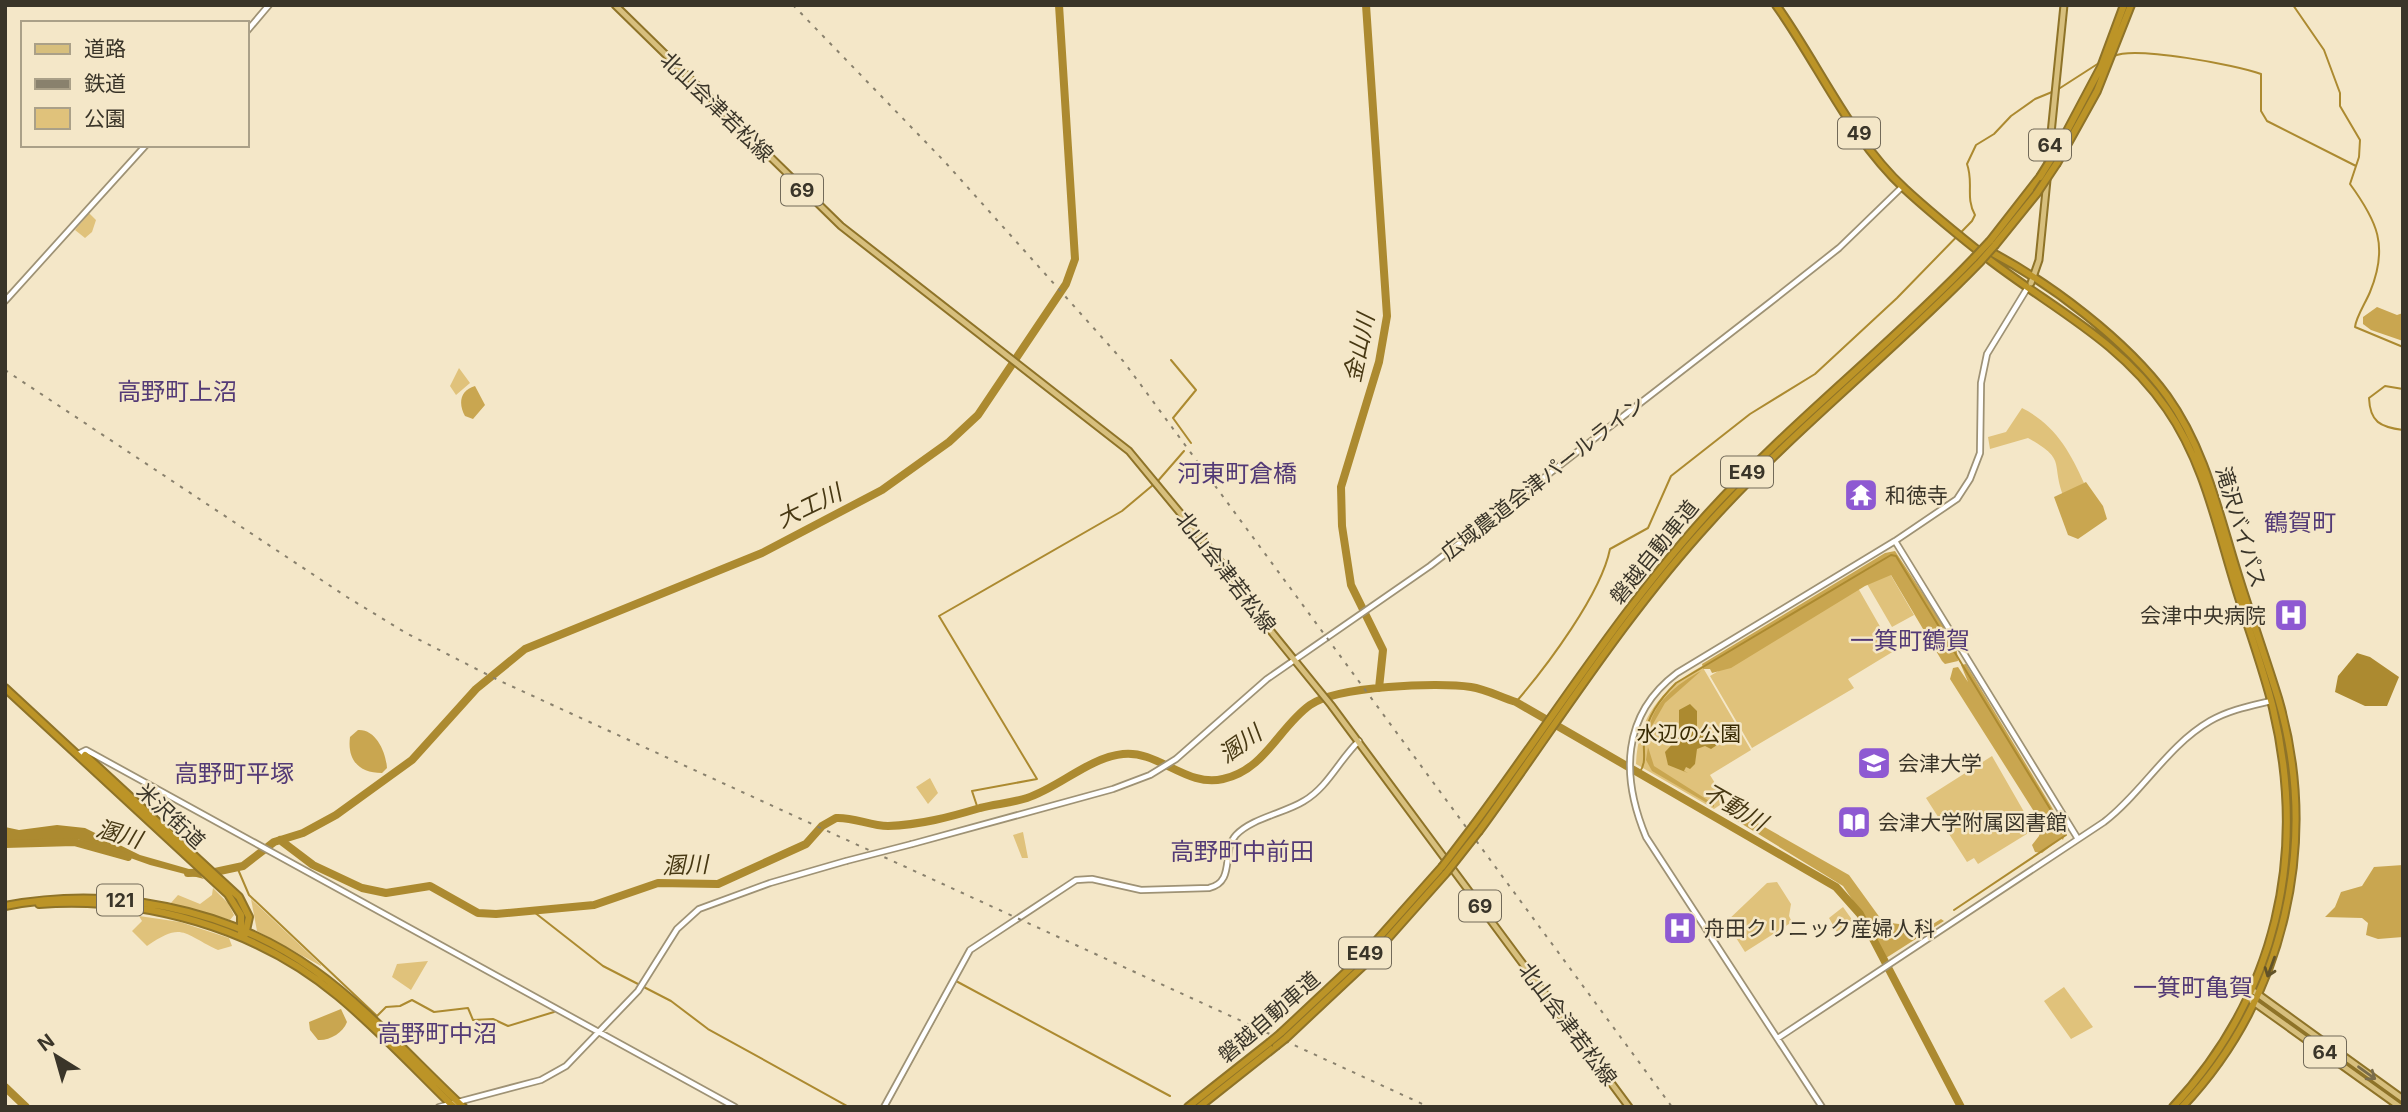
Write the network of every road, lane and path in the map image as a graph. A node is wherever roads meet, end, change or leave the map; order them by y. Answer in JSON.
{"nodes":[{"id":1,"x":269,"y":5,"type":"edge"},
{"id":2,"x":615,"y":5,"type":"edge"},
{"id":3,"x":1776,"y":5,"type":"edge"},
{"id":4,"x":2064,"y":5,"type":"edge"},
{"id":5,"x":2124,"y":5,"type":"edge"},
{"id":6,"x":2131,"y":5,"type":"edge"},
{"id":7,"x":248,"y":30,"type":"edge"},
{"id":8,"x":2105,"y":66,"type":"junction"},
{"id":9,"x":144,"y":147,"type":"edge"},
{"id":10,"x":1902,"y":187,"type":"junction"},
{"id":11,"x":1992,"y":243,"type":"junction"},
{"id":12,"x":2031,"y":283,"type":"junction"},
{"id":13,"x":5,"y":301,"type":"edge"},
{"id":14,"x":1895,"y":541,"type":"junction"},
{"id":15,"x":1294,"y":659,"type":"junction"},
{"id":16,"x":5,"y":688,"type":"edge"},
{"id":17,"x":2271,"y":701,"type":"junction"},
{"id":18,"x":1359,"y":741,"type":"junction"},
{"id":19,"x":80,"y":753,"type":"junction"},
{"id":20,"x":2078,"y":839,"type":"junction"},
{"id":21,"x":5,"y":907,"type":"edge"},
{"id":22,"x":244,"y":933,"type":"junction"},
{"id":23,"x":2252,"y":990,"type":"junction"},
{"id":24,"x":2259,"y":996,"type":"junction"},
{"id":25,"x":2252,"y":1001,"type":"junction"},
{"id":26,"x":599,"y":1032,"type":"junction"},
{"id":27,"x":1778,"y":1038,"type":"junction"},
{"id":28,"x":1273,"y":1045,"type":"junction"},
{"id":29,"x":2403,"y":1099,"type":"edge"},
{"id":30,"x":454,"y":1103,"type":"edge"},
{"id":31,"x":439,"y":1107,"type":"edge"},
{"id":32,"x":463,"y":1107,"type":"edge"},
{"id":33,"x":735,"y":1107,"type":"edge"},
{"id":34,"x":884,"y":1107,"type":"edge"},
{"id":35,"x":1188,"y":1107,"type":"edge"},
{"id":36,"x":1199,"y":1107,"type":"edge"},
{"id":37,"x":1629,"y":1107,"type":"edge"},
{"id":38,"x":1822,"y":1107,"type":"edge"},
{"id":39,"x":2173,"y":1107,"type":"edge"},
{"id":40,"x":2182,"y":1107,"type":"edge"},
{"id":41,"x":2400,"y":1107,"type":"edge"}],
"edges":[{"from":1,"to":7,"type":"street"},
{"from":2,"to":15,"type":"main road","name":"北山会津若松線","number":"69"},
{"from":3,"to":10,"type":"highway","name":"滝沢バイパス","number":"49"},
{"from":4,"to":12,"type":"main road","number":"64"},
{"from":5,"to":8,"type":"highway","name":"磐越自動車道","number":"E49"},
{"from":6,"to":8,"type":"highway","name":"磐越自動車道","number":"E49"},
{"from":8,"to":11,"type":"highway","name":"磐越自動車道","number":"E49","bridge":true},
{"from":8,"to":11,"type":"highway","name":"磐越自動車道","number":"E49","bridge":true},
{"from":9,"to":13,"type":"street"},
{"from":10,"to":12,"type":"highway","name":"滝沢バイパス","number":"49"},
{"from":10,"to":15,"type":"street","name":"広域農道会津パールライン"},
{"from":11,"to":28,"type":"highway","name":"磐越自動車道","number":"E49","bridge":true},
{"from":12,"to":14,"type":"street"},
{"from":12,"to":17,"type":"highway","name":"滝沢バイパス","number":"49"},
{"from":12,"to":24,"type":"highway","name":"滝沢バイパス","number":"49","one_way":true},
{"from":14,"to":20,"type":"street"},
{"from":14,"to":27,"type":"street"},
{"from":15,"to":18,"type":"main road","name":"北山会津若松線","number":"69"},
{"from":15,"to":26,"type":"street","name":"広域農道会津パールライン","bridge":true},
{"from":16,"to":19,"type":"highway","name":"米沢街道"},
{"from":17,"to":20,"type":"street"},
{"from":17,"to":23,"type":"highway","name":"滝沢バイパス","number":"49"},
{"from":18,"to":34,"type":"street"},
{"from":18,"to":37,"type":"main road","name":"北山会津若松線","number":"69"},
{"from":19,"to":22,"type":"highway","name":"米沢街道"},
{"from":19,"to":26,"type":"street"},
{"from":20,"to":27,"type":"street"},
{"from":21,"to":22,"type":"highway","number":"121"},
{"from":22,"to":30,"type":"highway","number":"121"},
{"from":23,"to":24,"type":"main road","number":"64"},
{"from":23,"to":25,"type":"highway","name":"滝沢バイパス","number":"49"},
{"from":24,"to":25,"type":"highway","name":"滝沢バイパス","number":"49"},
{"from":24,"to":29,"type":"main road","number":"64","one_way":true},
{"from":25,"to":39,"type":"highway","name":"滝沢バイパス","number":"49"},
{"from":25,"to":40,"type":"highway","name":"滝沢バイパス","number":"49"},
{"from":25,"to":41,"type":"main road","number":"64"},
{"from":26,"to":30,"type":"street"},
{"from":26,"to":33,"type":"street"},
{"from":27,"to":38,"type":"street"},
{"from":28,"to":35,"type":"highway","name":"磐越自動車道","number":"E49"},
{"from":28,"to":36,"type":"highway","name":"磐越自動車道","number":"E49"},
{"from":30,"to":31,"type":"street"},
{"from":30,"to":32,"type":"highway","number":"121"}]}
